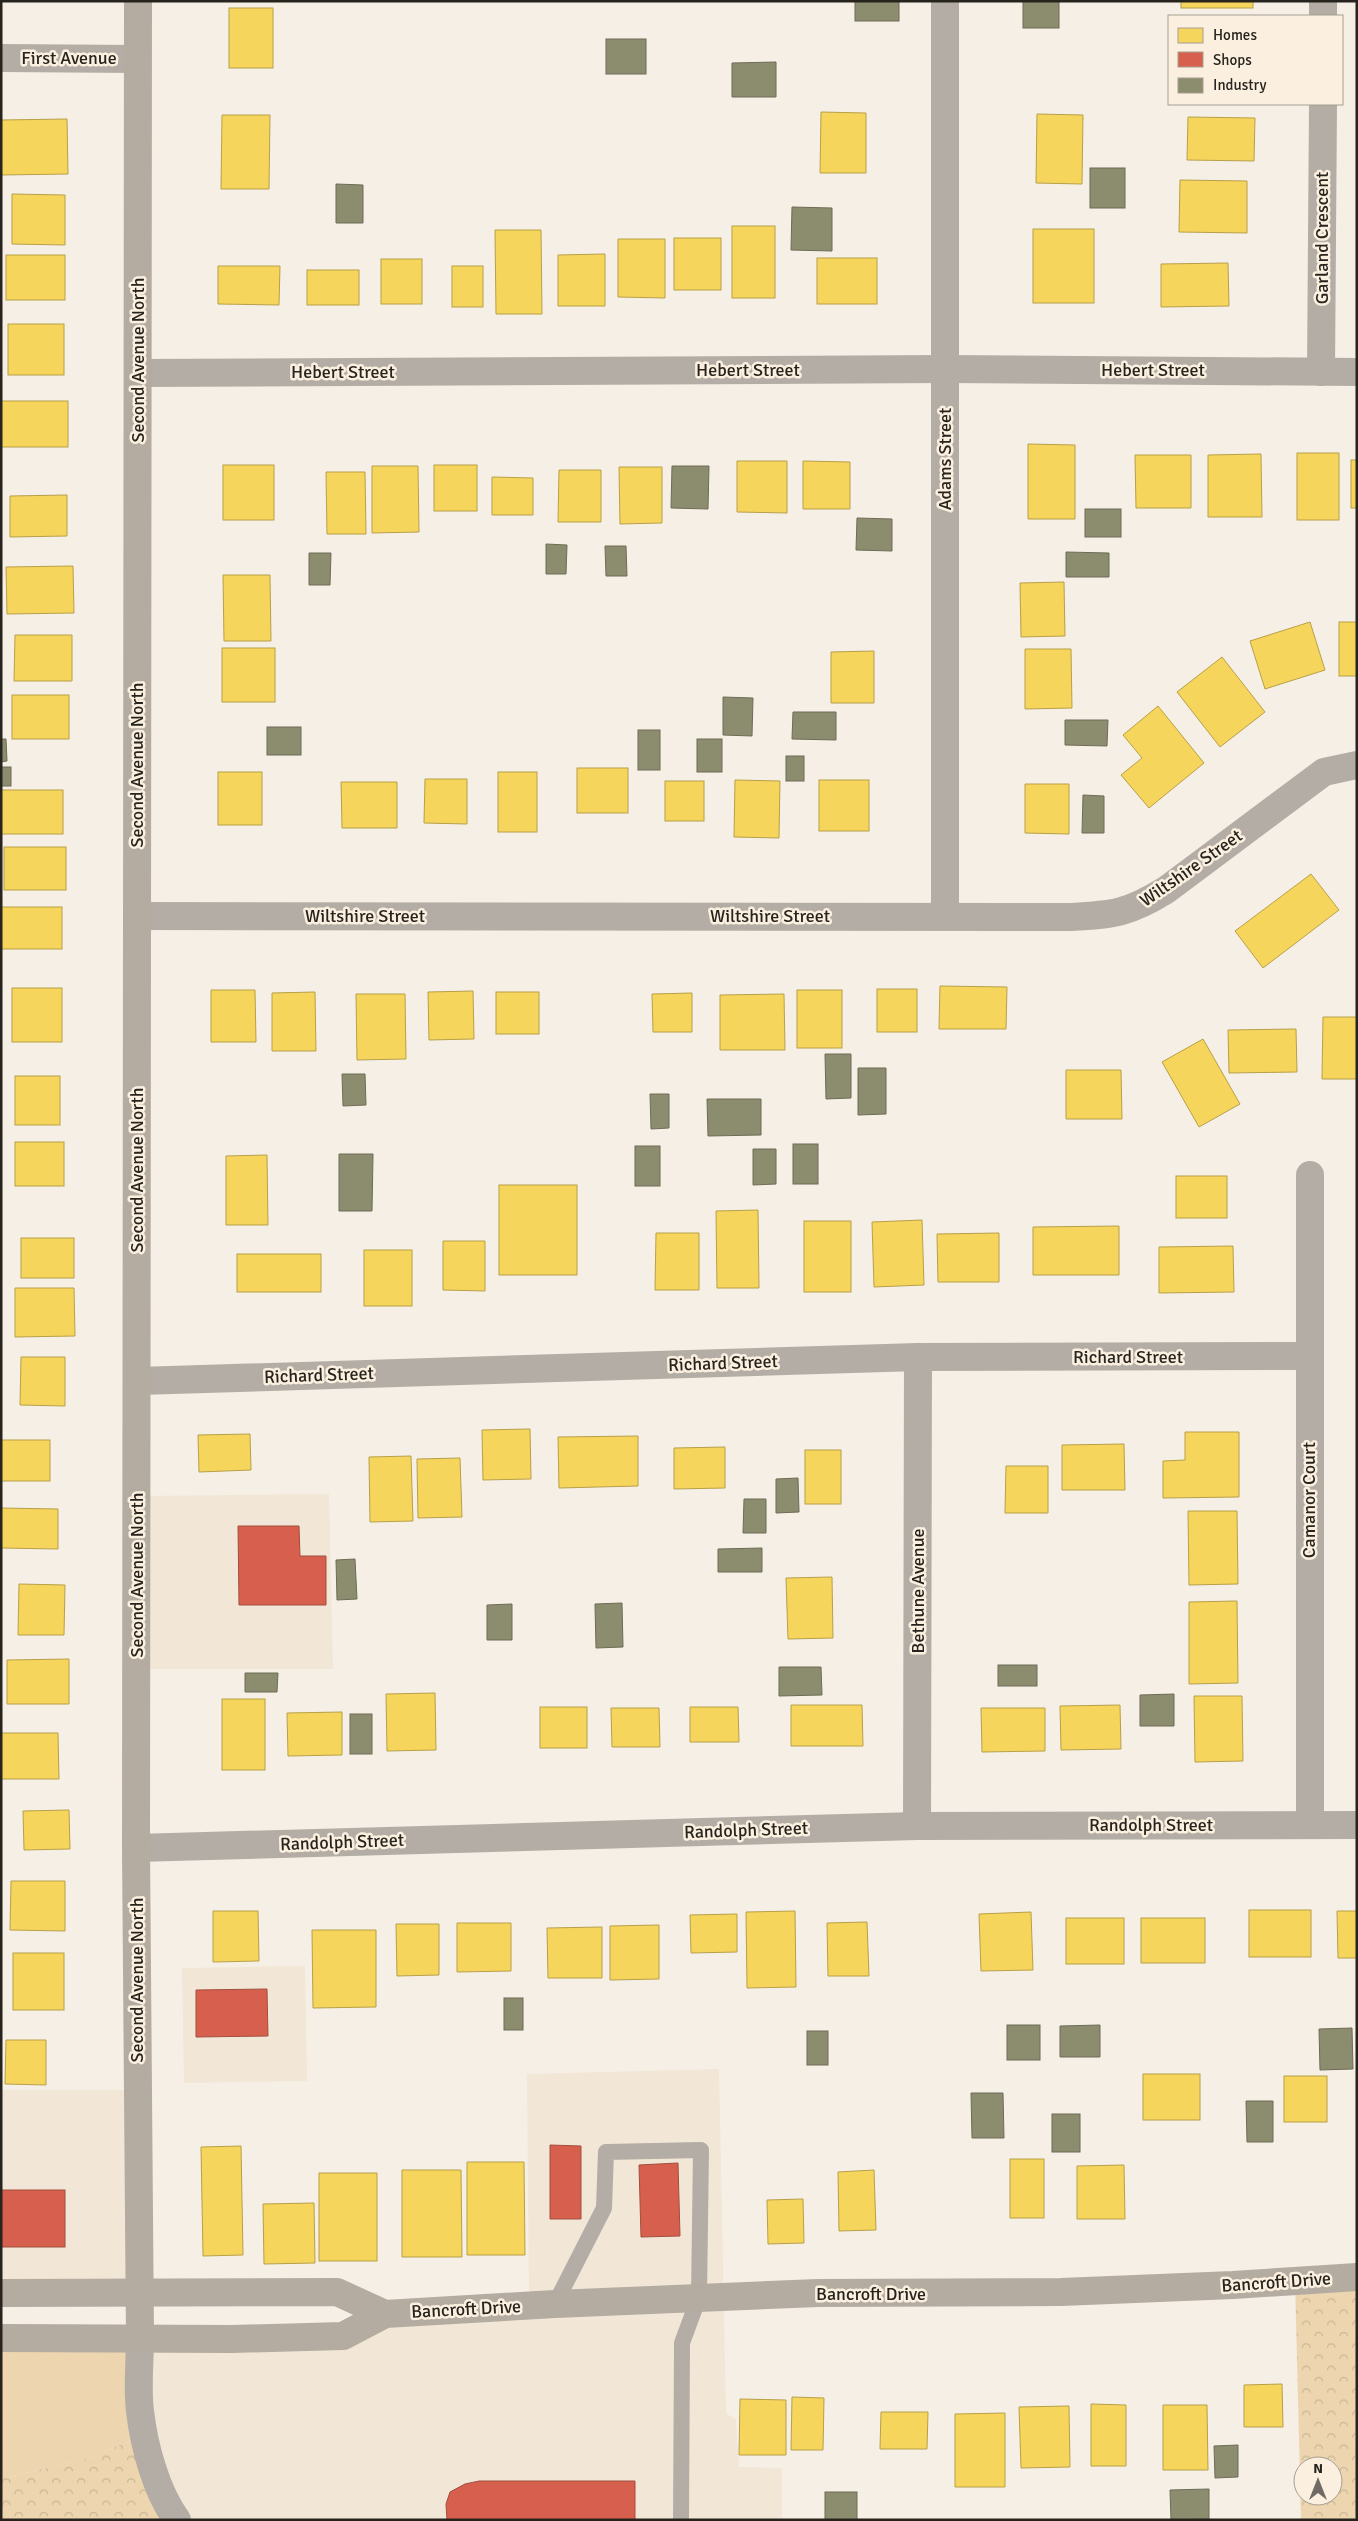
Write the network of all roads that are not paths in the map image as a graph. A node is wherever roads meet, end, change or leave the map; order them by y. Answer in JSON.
{"nodes":[{"id":1,"x":138,"y":1,"type":"edge"},
{"id":2,"x":945,"y":1,"type":"edge"},
{"id":3,"x":1323,"y":1,"type":"edge"},
{"id":4,"x":1323,"y":15,"type":"edge"},
{"id":5,"x":1,"y":58,"type":"edge"},
{"id":6,"x":137,"y":59,"type":"junction"},
{"id":7,"x":1323,"y":105,"type":"edge"},
{"id":8,"x":945,"y":369,"type":"junction"},
{"id":9,"x":1321,"y":372,"type":"junction"},
{"id":10,"x":1357,"y":372,"type":"edge"},
{"id":11,"x":138,"y":373,"type":"junction"},
{"id":12,"x":1357,"y":765,"type":"edge"},
{"id":13,"x":137,"y":916,"type":"junction"},
{"id":14,"x":945,"y":916,"type":"junction"},
{"id":15,"x":1310,"y":1175,"type":"dead end"},
{"id":16,"x":1309,"y":1356,"type":"junction"},
{"id":17,"x":918,"y":1358,"type":"junction"},
{"id":18,"x":138,"y":1381,"type":"junction"},
{"id":19,"x":1310,"y":1825,"type":"junction"},
{"id":20,"x":1357,"y":1825,"type":"edge"},
{"id":21,"x":917,"y":1826,"type":"junction"},
{"id":22,"x":136,"y":1848,"type":"junction"},
{"id":23,"x":1357,"y":2277,"type":"edge"},
{"id":24,"x":1,"y":2292,"type":"edge"},
{"id":25,"x":140,"y":2292,"type":"junction"},
{"id":26,"x":699,"y":2297,"type":"junction"},
{"id":27,"x":555,"y":2304,"type":"junction"},
{"id":28,"x":385,"y":2314,"type":"junction"},
{"id":29,"x":1,"y":2338,"type":"edge"},
{"id":30,"x":140,"y":2338,"type":"junction"},
{"id":31,"x":177,"y":2520,"type":"edge"},
{"id":32,"x":681,"y":2520,"type":"edge"}],
"edges":[{"from":1,"to":6,"type":"main road","name":"Second Avenue North"},
{"from":2,"to":8,"type":"street","name":"Adams Street"},
{"from":3,"to":4,"type":"street"},
{"from":5,"to":6,"type":"street","name":"First Avenue"},
{"from":6,"to":11,"type":"main road","name":"Second Avenue North"},
{"from":7,"to":9,"type":"street","name":"Garland Crescent"},
{"from":8,"to":9,"type":"street","name":"Hebert Street"},
{"from":8,"to":11,"type":"street","name":"Hebert Street"},
{"from":8,"to":14,"type":"street","name":"Adams Street"},
{"from":9,"to":10,"type":"street","name":"Hebert Street"},
{"from":11,"to":13,"type":"main road","name":"Second Avenue North"},
{"from":12,"to":14,"type":"street","name":"Wiltshire Street"},
{"from":13,"to":14,"type":"street","name":"Wiltshire Street"},
{"from":13,"to":18,"type":"main road","name":"Second Avenue North"},
{"from":15,"to":16,"type":"street","name":"Camanor Court"},
{"from":16,"to":17,"type":"street","name":"Richard Street"},
{"from":16,"to":19,"type":"street","name":"Camanor Court"},
{"from":17,"to":18,"type":"street","name":"Richard Street"},
{"from":17,"to":21,"type":"street","name":"Bethune Avenue"},
{"from":18,"to":22,"type":"main road","name":"Second Avenue North"},
{"from":19,"to":20,"type":"street","name":"Randolph Street"},
{"from":19,"to":21,"type":"street","name":"Randolph Street"},
{"from":21,"to":22,"type":"street","name":"Randolph Street"},
{"from":22,"to":25,"type":"main road","name":"Second Avenue North"},
{"from":23,"to":26,"type":"main road","name":"Bancroft Drive"},
{"from":24,"to":25,"type":"main road","name":"Bancroft Drive"},
{"from":25,"to":28,"type":"main road","name":"Bancroft Drive"},
{"from":25,"to":30,"type":"main road","name":"Second Avenue North"},
{"from":26,"to":27,"type":"main road","name":"Bancroft Drive"},
{"from":26,"to":27,"type":"lane"},
{"from":26,"to":32,"type":"lane"},
{"from":27,"to":28,"type":"main road","name":"Bancroft Drive"},
{"from":28,"to":30,"type":"main road","name":"Bancroft Drive"},
{"from":29,"to":30,"type":"main road","name":"Bancroft Drive"},
{"from":30,"to":31,"type":"street"}]}
